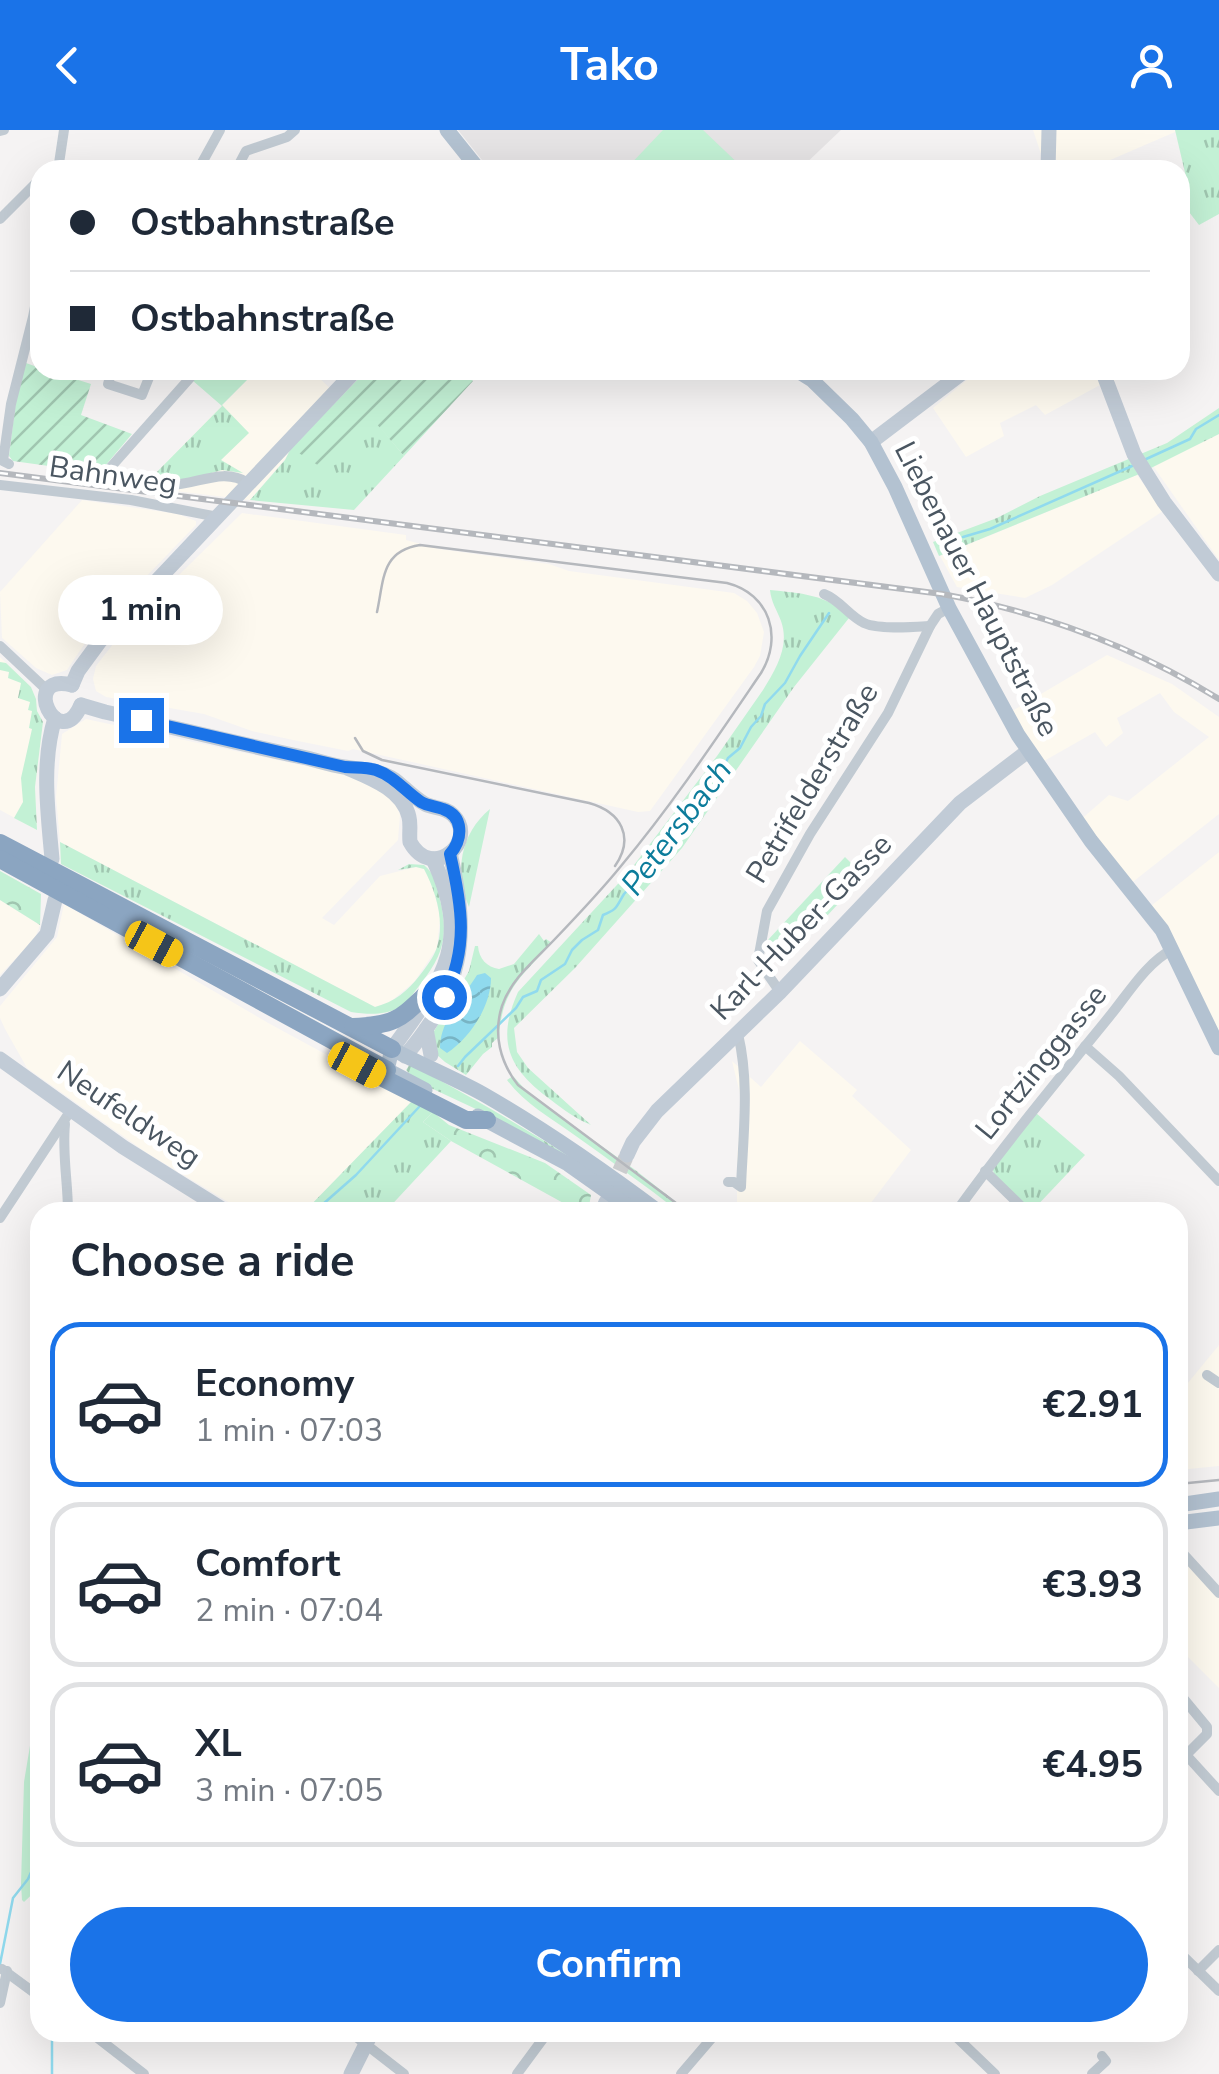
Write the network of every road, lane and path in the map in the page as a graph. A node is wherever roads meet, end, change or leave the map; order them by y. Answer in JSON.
{"nodes":[{"id":1,"x":64,"y":130,"type":"edge"},
{"id":2,"x":220,"y":130,"type":"edge"},
{"id":3,"x":295,"y":130,"type":"edge"},
{"id":4,"x":447,"y":130,"type":"edge"},
{"id":5,"x":1049,"y":130,"type":"edge"},
{"id":6,"x":60,"y":160,"type":"edge"},
{"id":7,"x":204,"y":160,"type":"edge"},
{"id":8,"x":242,"y":160,"type":"edge"},
{"id":9,"x":470,"y":160,"type":"edge"},
{"id":10,"x":1048,"y":160,"type":"edge"},
{"id":11,"x":30,"y":190,"type":"edge"},
{"id":12,"x":0,"y":219,"type":"edge"},
{"id":13,"x":30,"y":323,"type":"edge"},
{"id":14,"x":109,"y":380,"type":"edge"},
{"id":15,"x":148,"y":380,"type":"edge"},
{"id":16,"x":188,"y":380,"type":"edge"},
{"id":17,"x":346,"y":380,"type":"edge"},
{"id":18,"x":812,"y":380,"type":"edge"},
{"id":19,"x":953,"y":380,"type":"edge"},
{"id":20,"x":1106,"y":380,"type":"edge"},
{"id":21,"x":871,"y":442,"type":"junction"},
{"id":22,"x":9,"y":464,"type":"dead end"},
{"id":23,"x":248,"y":483,"type":"junction"},
{"id":24,"x":0,"y":485,"type":"edge"},
{"id":25,"x":219,"y":517,"type":"junction"},
{"id":26,"x":1219,"y":574,"type":"edge"},
{"id":27,"x":824,"y":594,"type":"dead end"},
{"id":28,"x":948,"y":608,"type":"junction"},
{"id":29,"x":930,"y":626,"type":"junction"},
{"id":30,"x":0,"y":646,"type":"edge"},
{"id":31,"x":72,"y":686,"type":"junction"},
{"id":32,"x":48,"y":691,"type":"junction"},
{"id":33,"x":81,"y":704,"type":"junction"},
{"id":34,"x":55,"y":718,"type":"junction"},
{"id":35,"x":1028,"y":751,"type":"junction"},
{"id":36,"x":345,"y":767,"type":"junction"},
{"id":37,"x":432,"y":807,"type":"junction"},
{"id":38,"x":410,"y":823,"type":"junction"},
{"id":39,"x":0,"y":843,"type":"edge"},
{"id":40,"x":450,"y":854,"type":"junction"},
{"id":41,"x":432,"y":859,"type":"junction"},
{"id":42,"x":0,"y":860,"type":"edge"},
{"id":43,"x":44,"y":868,"type":"junction"},
{"id":44,"x":65,"y":892,"type":"junction"},
{"id":45,"x":1173,"y":949,"type":"junction"},
{"id":46,"x":186,"y":962,"type":"junction"},
{"id":47,"x":433,"y":988,"type":"junction"},
{"id":48,"x":0,"y":989,"type":"edge"},
{"id":49,"x":780,"y":992,"type":"junction"},
{"id":50,"x":353,"y":1028,"type":"junction"},
{"id":51,"x":426,"y":1029,"type":"junction"},
{"id":52,"x":738,"y":1034,"type":"junction"},
{"id":53,"x":1085,"y":1046,"type":"junction"},
{"id":54,"x":1219,"y":1048,"type":"edge"},
{"id":55,"x":399,"y":1052,"type":"junction"},
{"id":56,"x":0,"y":1060,"type":"edge"},
{"id":57,"x":388,"y":1070,"type":"junction"},
{"id":58,"x":469,"y":1086,"type":"junction"},
{"id":59,"x":69,"y":1114,"type":"junction"},
{"id":60,"x":487,"y":1120,"type":"junction"},
{"id":61,"x":627,"y":1155,"type":"tunnel mouth"},
{"id":62,"x":986,"y":1171,"type":"junction"},
{"id":63,"x":601,"y":1178,"type":"junction"},
{"id":64,"x":1219,"y":1181,"type":"edge"},
{"id":65,"x":728,"y":1182,"type":"dead end"},
{"id":66,"x":613,"y":1200,"type":"edge"},
{"id":67,"x":68,"y":1202,"type":"edge"},
{"id":68,"x":212,"y":1202,"type":"edge"},
{"id":69,"x":963,"y":1202,"type":"edge"},
{"id":70,"x":1017,"y":1202,"type":"edge"},
{"id":71,"x":0,"y":1218,"type":"edge"},
{"id":72,"x":1206,"y":1375,"type":"dead end"},
{"id":73,"x":1219,"y":1383,"type":"edge"},
{"id":74,"x":1219,"y":1499,"type":"edge"},
{"id":75,"x":1188,"y":1504,"type":"edge"},
{"id":76,"x":1219,"y":1518,"type":"edge"},
{"id":77,"x":1188,"y":1522,"type":"edge"},
{"id":78,"x":1188,"y":1559,"type":"edge"},
{"id":79,"x":1219,"y":1593,"type":"edge"},
{"id":80,"x":1188,"y":1704,"type":"edge"},
{"id":81,"x":1188,"y":1746,"type":"edge"},
{"id":82,"x":1188,"y":1756,"type":"edge"},
{"id":83,"x":1219,"y":1790,"type":"edge"},
{"id":84,"x":1219,"y":1950,"type":"edge"},
{"id":85,"x":1188,"y":1961,"type":"edge"},
{"id":86,"x":4,"y":1970,"type":"edge"},
{"id":87,"x":1198,"y":1970,"type":"junction"},
{"id":88,"x":30,"y":1989,"type":"edge"},
{"id":89,"x":1219,"y":1991,"type":"edge"},
{"id":90,"x":0,"y":2003,"type":"edge"},
{"id":91,"x":103,"y":2042,"type":"edge"},
{"id":92,"x":367,"y":2042,"type":"edge"},
{"id":93,"x":373,"y":2042,"type":"edge"},
{"id":94,"x":541,"y":2042,"type":"edge"},
{"id":95,"x":708,"y":2042,"type":"edge"},
{"id":96,"x":961,"y":2042,"type":"edge"},
{"id":97,"x":1102,"y":2056,"type":"dead end"},
{"id":98,"x":144,"y":2074,"type":"edge"},
{"id":99,"x":351,"y":2074,"type":"edge"},
{"id":100,"x":404,"y":2074,"type":"edge"},
{"id":101,"x":517,"y":2074,"type":"edge"},
{"id":102,"x":682,"y":2074,"type":"edge"},
{"id":103,"x":995,"y":2074,"type":"edge"},
{"id":104,"x":1092,"y":2074,"type":"edge"}],
"edges":[{"from":1,"to":6,"type":"street"},
{"from":2,"to":7,"type":"street"},
{"from":3,"to":8,"type":"street"},
{"from":4,"to":9,"type":"main road"},
{"from":5,"to":10,"type":"main road"},
{"from":11,"to":12,"type":"street"},
{"from":13,"to":22,"type":"street"},
{"from":14,"to":15,"type":"street"},
{"from":16,"to":23,"type":"street"},
{"from":17,"to":23,"type":"main road"},
{"from":18,"to":21,"type":"main road","name":"Liebenauer Hauptstraße"},
{"from":19,"to":21,"type":"main road"},
{"from":20,"to":26,"type":"main road"},
{"from":21,"to":28,"type":"main road","name":"Liebenauer Hauptstraße"},
{"from":23,"to":25,"type":"main road"},
{"from":24,"to":25,"type":"street","name":"Bahnweg"},
{"from":25,"to":31,"type":"main road"},
{"from":27,"to":29,"type":"street"},
{"from":28,"to":29,"type":"street","name":"Petrifelderstraße"},
{"from":28,"to":35,"type":"main road","name":"Liebenauer Hauptstraße"},
{"from":29,"to":49,"type":"street","name":"Petrifelderstraße"},
{"from":30,"to":32,"type":"street"},
{"from":31,"to":32,"type":"main road"},
{"from":31,"to":33,"type":"main road"},
{"from":32,"to":34,"type":"main road"},
{"from":33,"to":34,"type":"main road"},
{"from":33,"to":36,"type":"main road"},
{"from":34,"to":43,"type":"main road"},
{"from":35,"to":45,"type":"main road","name":"Liebenauer Hauptstraße"},
{"from":35,"to":49,"type":"main road","name":"Karl-Huber-Gasse"},
{"from":36,"to":37,"type":"main road"},
{"from":36,"to":38,"type":"main road"},
{"from":37,"to":38,"type":"main road"},
{"from":37,"to":40,"type":"main road"},
{"from":38,"to":41,"type":"main road"},
{"from":39,"to":43,"type":"highway"},
{"from":40,"to":41,"type":"main road"},
{"from":40,"to":51,"type":"main road"},
{"from":41,"to":47,"type":"main road"},
{"from":42,"to":43,"type":"highway"},
{"from":43,"to":44,"type":"highway"},
{"from":44,"to":46,"type":"highway"},
{"from":44,"to":48,"type":"main road"},
{"from":44,"to":50,"type":"highway"},
{"from":45,"to":53,"type":"street","name":"Lortzinggasse"},
{"from":45,"to":54,"type":"main road","name":"Liebenauer Hauptstraße"},
{"from":46,"to":57,"type":"highway"},
{"from":46,"to":60,"type":"highway"},
{"from":47,"to":50,"type":"highway"},
{"from":47,"to":55,"type":"main road"},
{"from":49,"to":52,"type":"main road","name":"Karl-Huber-Gasse"},
{"from":50,"to":55,"type":"highway"},
{"from":51,"to":55,"type":"main road"},
{"from":51,"to":58,"type":"main road"},
{"from":52,"to":61,"type":"main road","name":"Karl-Huber-Gasse"},
{"from":52,"to":65,"type":"street"},
{"from":53,"to":62,"type":"street","name":"Lortzinggasse"},
{"from":53,"to":64,"type":"street"},
{"from":55,"to":57,"type":"main road"},
{"from":55,"to":58,"type":"main road"},
{"from":56,"to":59,"type":"main road","name":"Neufeldweg"},
{"from":57,"to":60,"type":"main road"},
{"from":58,"to":63,"type":"main road"},
{"from":59,"to":67,"type":"street"},
{"from":59,"to":68,"type":"main road","name":"Neufeldweg"},
{"from":59,"to":71,"type":"street"},
{"from":60,"to":63,"type":"main road"},
{"from":62,"to":69,"type":"street","name":"Lortzinggasse"},
{"from":62,"to":70,"type":"street"},
{"from":63,"to":66,"type":"main road"},
{"from":72,"to":73,"type":"street"},
{"from":74,"to":75,"type":"main road"},
{"from":76,"to":77,"type":"main road"},
{"from":78,"to":79,"type":"street"},
{"from":80,"to":81,"type":"street"},
{"from":82,"to":83,"type":"street"},
{"from":84,"to":87,"type":"street"},
{"from":85,"to":87,"type":"street"},
{"from":86,"to":88,"type":"street"},
{"from":86,"to":90,"type":"street"},
{"from":87,"to":89,"type":"street"},
{"from":91,"to":98,"type":"street"},
{"from":92,"to":99,"type":"main road"},
{"from":93,"to":100,"type":"street"},
{"from":94,"to":101,"type":"street"},
{"from":95,"to":102,"type":"street"},
{"from":96,"to":103,"type":"street"},
{"from":97,"to":104,"type":"street"}]}
